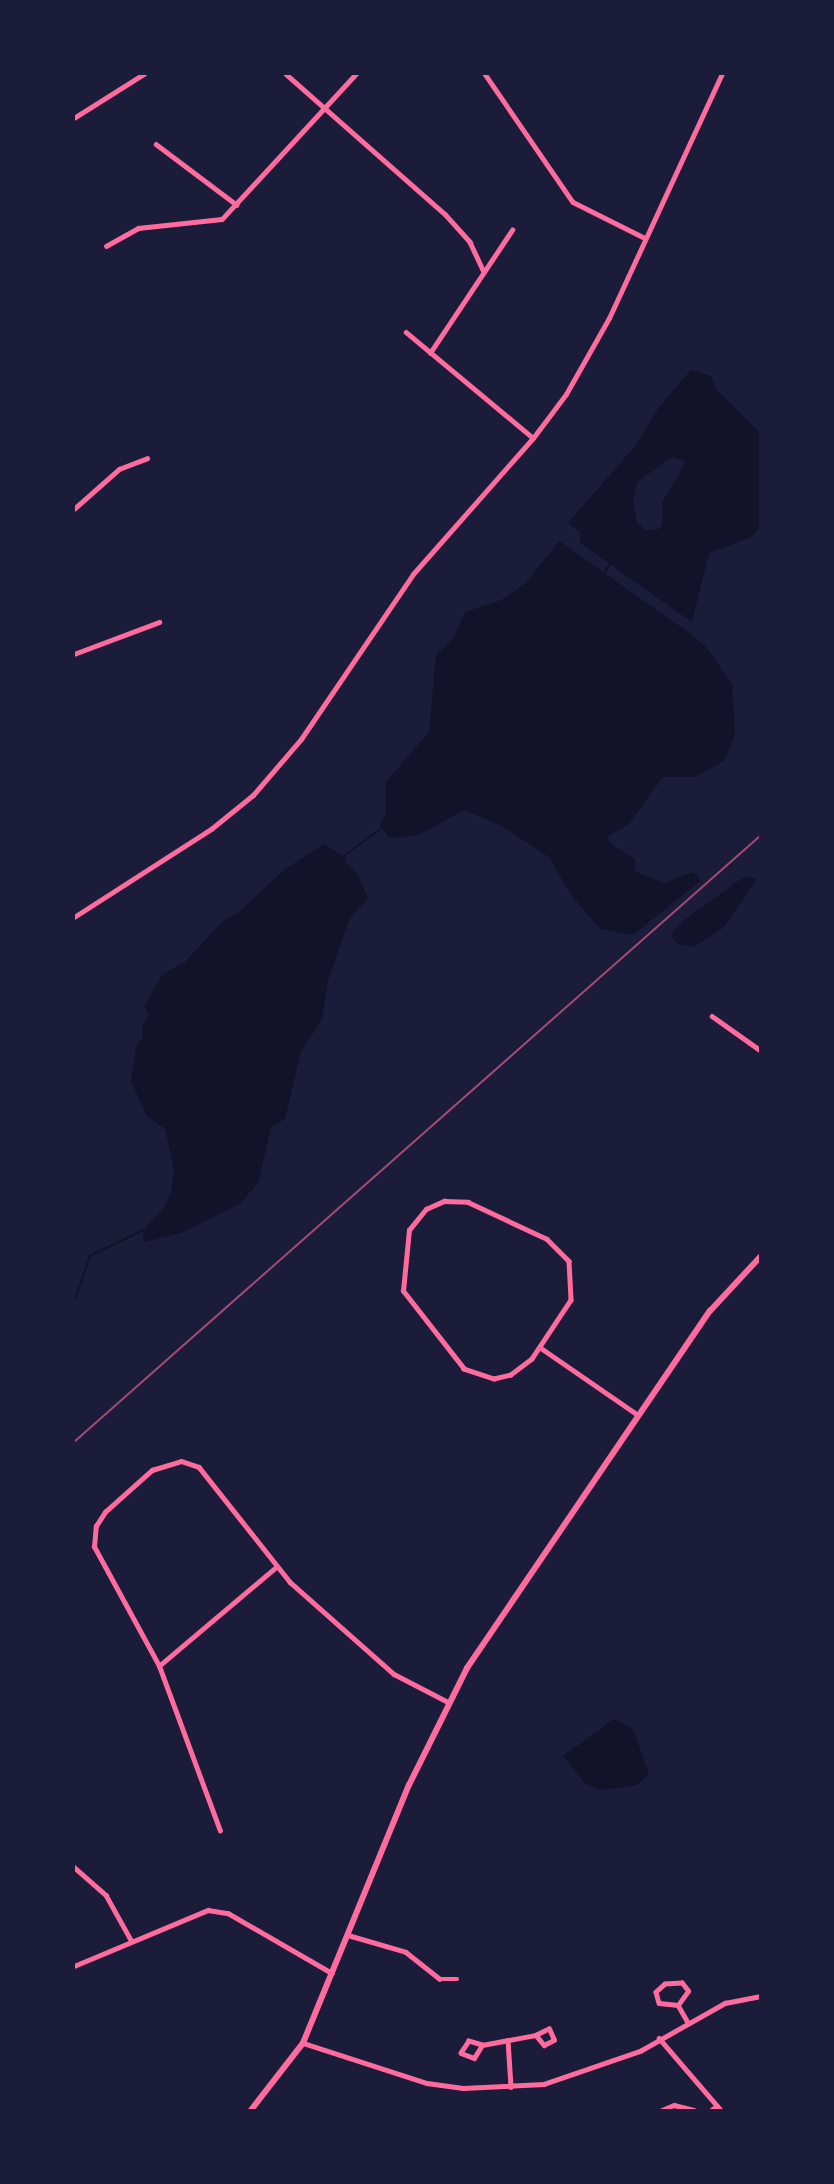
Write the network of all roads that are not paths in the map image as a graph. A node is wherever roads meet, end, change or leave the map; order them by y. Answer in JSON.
{"nodes":[{"id":1,"x":144,"y":74,"type":"edge"},
{"id":2,"x":286,"y":74,"type":"edge"},
{"id":3,"x":356,"y":74,"type":"edge"},
{"id":4,"x":485,"y":74,"type":"edge"},
{"id":5,"x":722,"y":74,"type":"edge"},
{"id":6,"x":323,"y":108,"type":"junction"},
{"id":7,"x":74,"y":118,"type":"edge"},
{"id":8,"x":156,"y":144,"type":"dead end"},
{"id":9,"x":237,"y":205,"type":"junction"},
{"id":10,"x":512,"y":230,"type":"dead end"},
{"id":11,"x":645,"y":237,"type":"junction"},
{"id":12,"x":106,"y":246,"type":"dead end"},
{"id":13,"x":484,"y":272,"type":"junction"},
{"id":14,"x":406,"y":332,"type":"dead end"},
{"id":15,"x":430,"y":353,"type":"junction"},
{"id":16,"x":533,"y":438,"type":"junction"},
{"id":17,"x":147,"y":458,"type":"dead end"},
{"id":18,"x":74,"y":509,"type":"edge"},
{"id":19,"x":159,"y":622,"type":"dead end"},
{"id":20,"x":74,"y":654,"type":"edge"},
{"id":21,"x":74,"y":917,"type":"edge"},
{"id":22,"x":712,"y":1016,"type":"dead end"},
{"id":23,"x":761,"y":1051,"type":"edge"},
{"id":24,"x":761,"y":1257,"type":"edge"},
{"id":25,"x":541,"y":1348,"type":"junction"},
{"id":26,"x":638,"y":1415,"type":"junction"},
{"id":27,"x":276,"y":1567,"type":"junction"},
{"id":28,"x":159,"y":1666,"type":"junction"},
{"id":29,"x":449,"y":1702,"type":"junction"},
{"id":30,"x":220,"y":1831,"type":"dead end"},
{"id":31,"x":74,"y":1867,"type":"edge"},
{"id":32,"x":348,"y":1935,"type":"junction"},
{"id":33,"x":131,"y":1940,"type":"junction"},
{"id":34,"x":74,"y":1966,"type":"edge"},
{"id":35,"x":333,"y":1973,"type":"junction"},
{"id":36,"x":457,"y":1979,"type":"dead end"},
{"id":37,"x":761,"y":1996,"type":"edge"},
{"id":38,"x":678,"y":2005,"type":"junction"},
{"id":39,"x":688,"y":2022,"type":"junction"},
{"id":40,"x":536,"y":2035,"type":"junction"},
{"id":41,"x":659,"y":2038,"type":"junction"},
{"id":42,"x":508,"y":2040,"type":"junction"},
{"id":43,"x":303,"y":2043,"type":"junction"},
{"id":44,"x":482,"y":2045,"type":"junction"},
{"id":45,"x":511,"y":2087,"type":"junction"},
{"id":46,"x":719,"y":2108,"type":"edge"},
{"id":47,"x":251,"y":2110,"type":"edge"},
{"id":48,"x":662,"y":2110,"type":"edge"},
{"id":49,"x":694,"y":2110,"type":"edge"},
{"id":50,"x":711,"y":2110,"type":"edge"}],
"edges":[{"from":1,"to":7,"type":"street"},
{"from":2,"to":6,"type":"street"},
{"from":3,"to":6,"type":"street"},
{"from":4,"to":11,"type":"street"},
{"from":5,"to":11,"type":"street"},
{"from":6,"to":9,"type":"street"},
{"from":6,"to":13,"type":"street"},
{"from":8,"to":9,"type":"street"},
{"from":9,"to":12,"type":"street"},
{"from":10,"to":13,"type":"street"},
{"from":11,"to":16,"type":"street"},
{"from":13,"to":15,"type":"street"},
{"from":14,"to":15,"type":"street"},
{"from":15,"to":16,"type":"street"},
{"from":16,"to":21,"type":"street"},
{"from":17,"to":18,"type":"street"},
{"from":19,"to":20,"type":"street"},
{"from":22,"to":23,"type":"street"},
{"from":24,"to":26,"type":"main road"},
{"from":25,"to":25,"type":"street"},
{"from":25,"to":26,"type":"street"},
{"from":26,"to":29,"type":"main road"},
{"from":27,"to":28,"type":"street"},
{"from":27,"to":28,"type":"street"},
{"from":27,"to":29,"type":"street"},
{"from":28,"to":30,"type":"street"},
{"from":29,"to":32,"type":"main road"},
{"from":31,"to":33,"type":"street"},
{"from":32,"to":35,"type":"main road"},
{"from":32,"to":36,"type":"street"},
{"from":33,"to":34,"type":"street"},
{"from":33,"to":35,"type":"street"},
{"from":35,"to":43,"type":"main road"},
{"from":37,"to":39,"type":"street"},
{"from":38,"to":38,"type":"street"},
{"from":38,"to":39,"type":"street"},
{"from":39,"to":41,"type":"street"},
{"from":40,"to":40,"type":"street"},
{"from":40,"to":42,"type":"street"},
{"from":41,"to":45,"type":"street"},
{"from":41,"to":46,"type":"street"},
{"from":42,"to":44,"type":"street"},
{"from":42,"to":45,"type":"street"},
{"from":43,"to":45,"type":"street"},
{"from":43,"to":47,"type":"main road"},
{"from":44,"to":44,"type":"street"},
{"from":46,"to":50,"type":"street"},
{"from":48,"to":49,"type":"street"}]}
